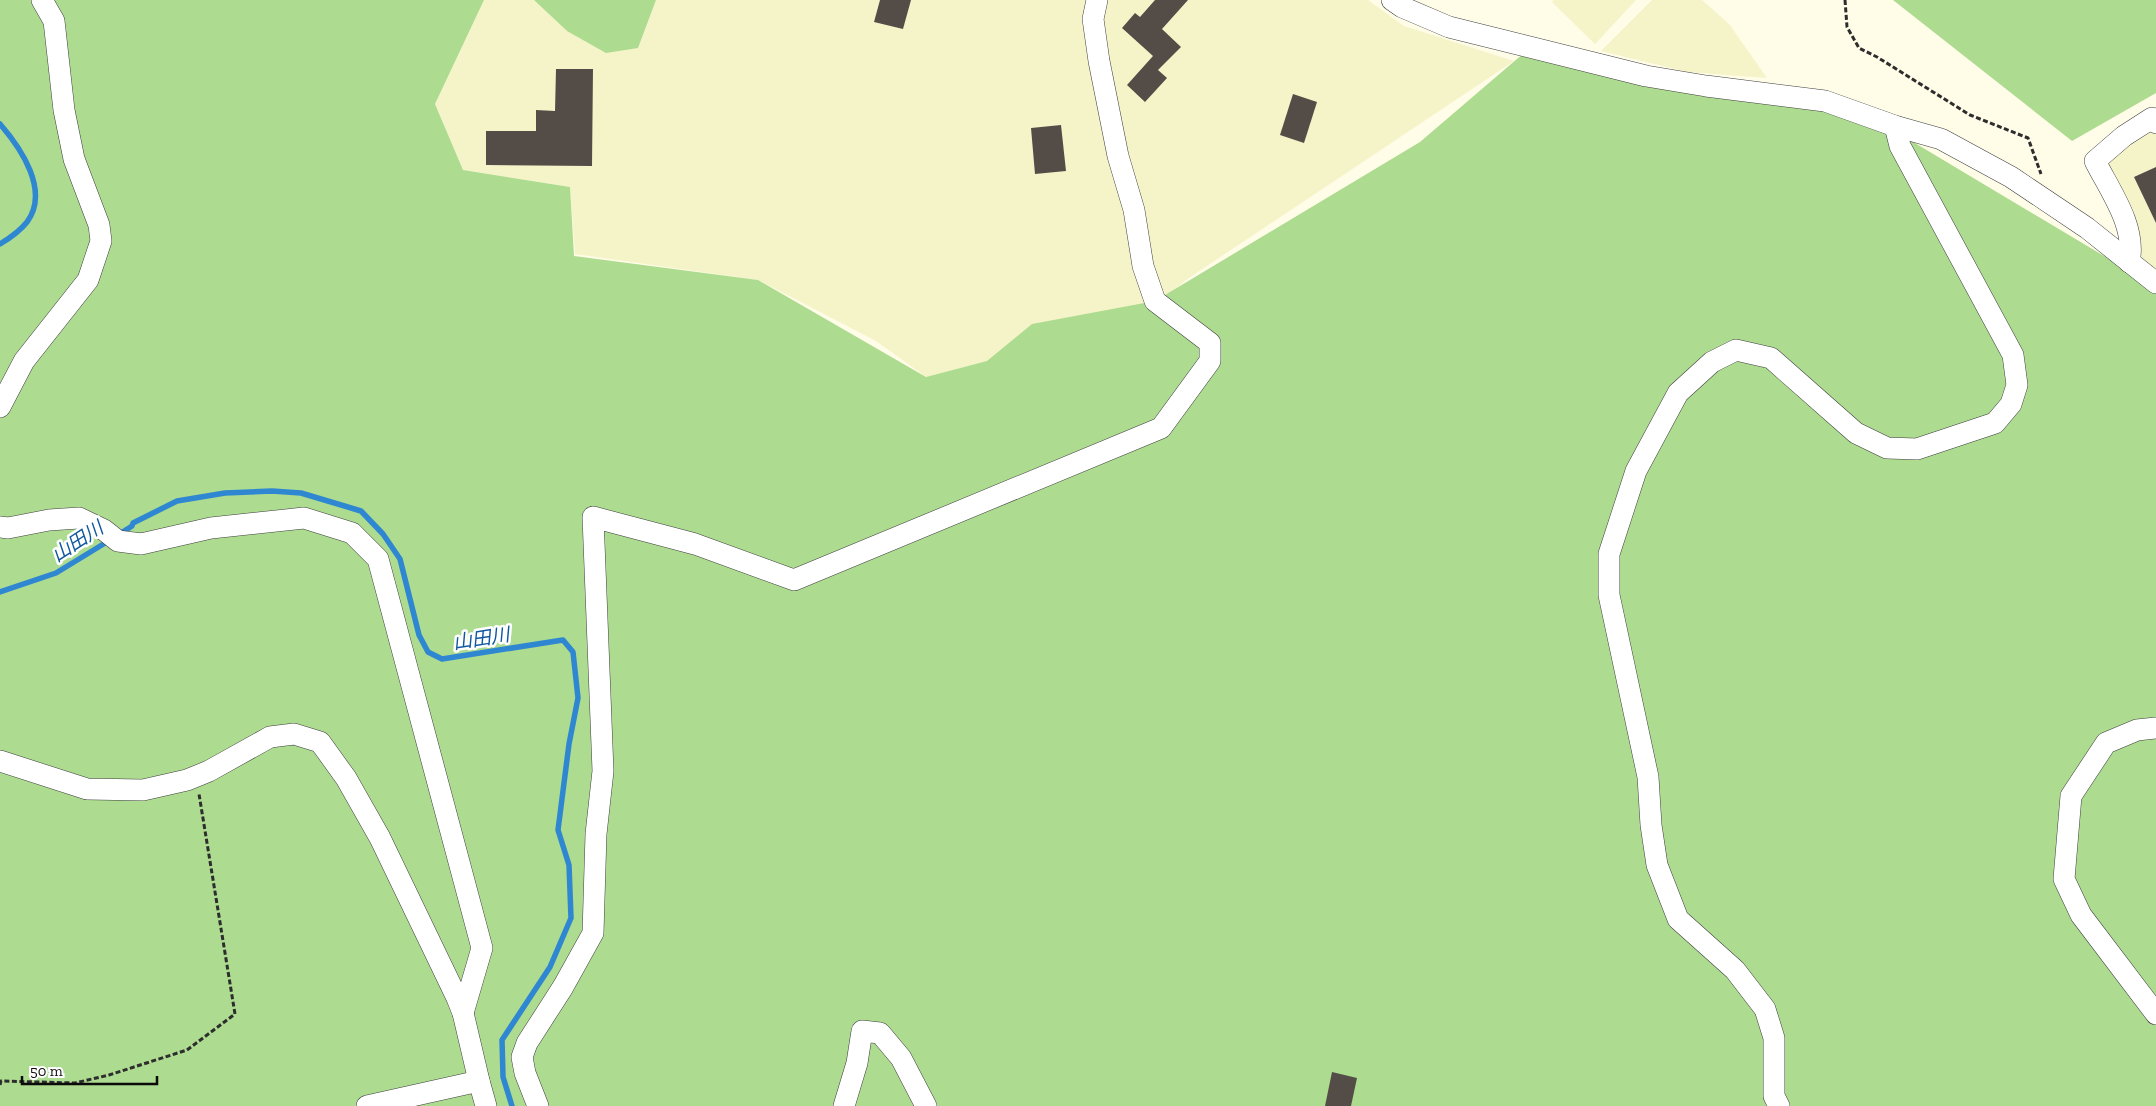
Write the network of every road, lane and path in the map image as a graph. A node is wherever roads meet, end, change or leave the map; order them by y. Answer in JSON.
{"nodes":[{"id":1,"x":42,"y":0,"type":"edge"},
{"id":2,"x":1097,"y":0,"type":"edge"},
{"id":3,"x":1392,"y":0,"type":"edge"},
{"id":4,"x":1845,"y":0,"type":"edge"},
{"id":5,"x":2156,"y":122,"type":"edge"},
{"id":6,"x":1895,"y":126,"type":"junction"},
{"id":7,"x":2053,"y":205,"type":"junction"},
{"id":8,"x":2129,"y":262,"type":"junction"},
{"id":9,"x":2156,"y":283,"type":"edge"},
{"id":10,"x":0,"y":407,"type":"edge"},
{"id":11,"x":0,"y":527,"type":"edge"},
{"id":12,"x":2156,"y":728,"type":"edge"},
{"id":13,"x":0,"y":761,"type":"edge"},
{"id":14,"x":197,"y":776,"type":"junction"},
{"id":15,"x":463,"y":1013,"type":"junction"},
{"id":16,"x":2156,"y":1014,"type":"edge"},
{"id":17,"x":479,"y":1081,"type":"junction"},
{"id":18,"x":0,"y":1085,"type":"edge"},
{"id":19,"x":367,"y":1106,"type":"edge"},
{"id":20,"x":486,"y":1106,"type":"edge"},
{"id":21,"x":538,"y":1106,"type":"edge"},
{"id":22,"x":844,"y":1106,"type":"edge"},
{"id":23,"x":926,"y":1106,"type":"edge"},
{"id":24,"x":1779,"y":1106,"type":"edge"}],
"edges":[{"from":1,"to":10,"type":"street"},
{"from":2,"to":21,"type":"street"},
{"from":3,"to":6,"type":"street"},
{"from":4,"to":7,"type":"path"},
{"from":5,"to":8,"type":"street"},
{"from":6,"to":7,"type":"street"},
{"from":6,"to":24,"type":"street"},
{"from":7,"to":8,"type":"street"},
{"from":8,"to":9,"type":"street"},
{"from":11,"to":15,"type":"street"},
{"from":12,"to":16,"type":"street"},
{"from":13,"to":14,"type":"street"},
{"from":14,"to":15,"type":"street"},
{"from":14,"to":18,"type":"path"},
{"from":15,"to":17,"type":"street"},
{"from":17,"to":19,"type":"street"},
{"from":17,"to":20,"type":"street"},
{"from":22,"to":23,"type":"street"}]}
